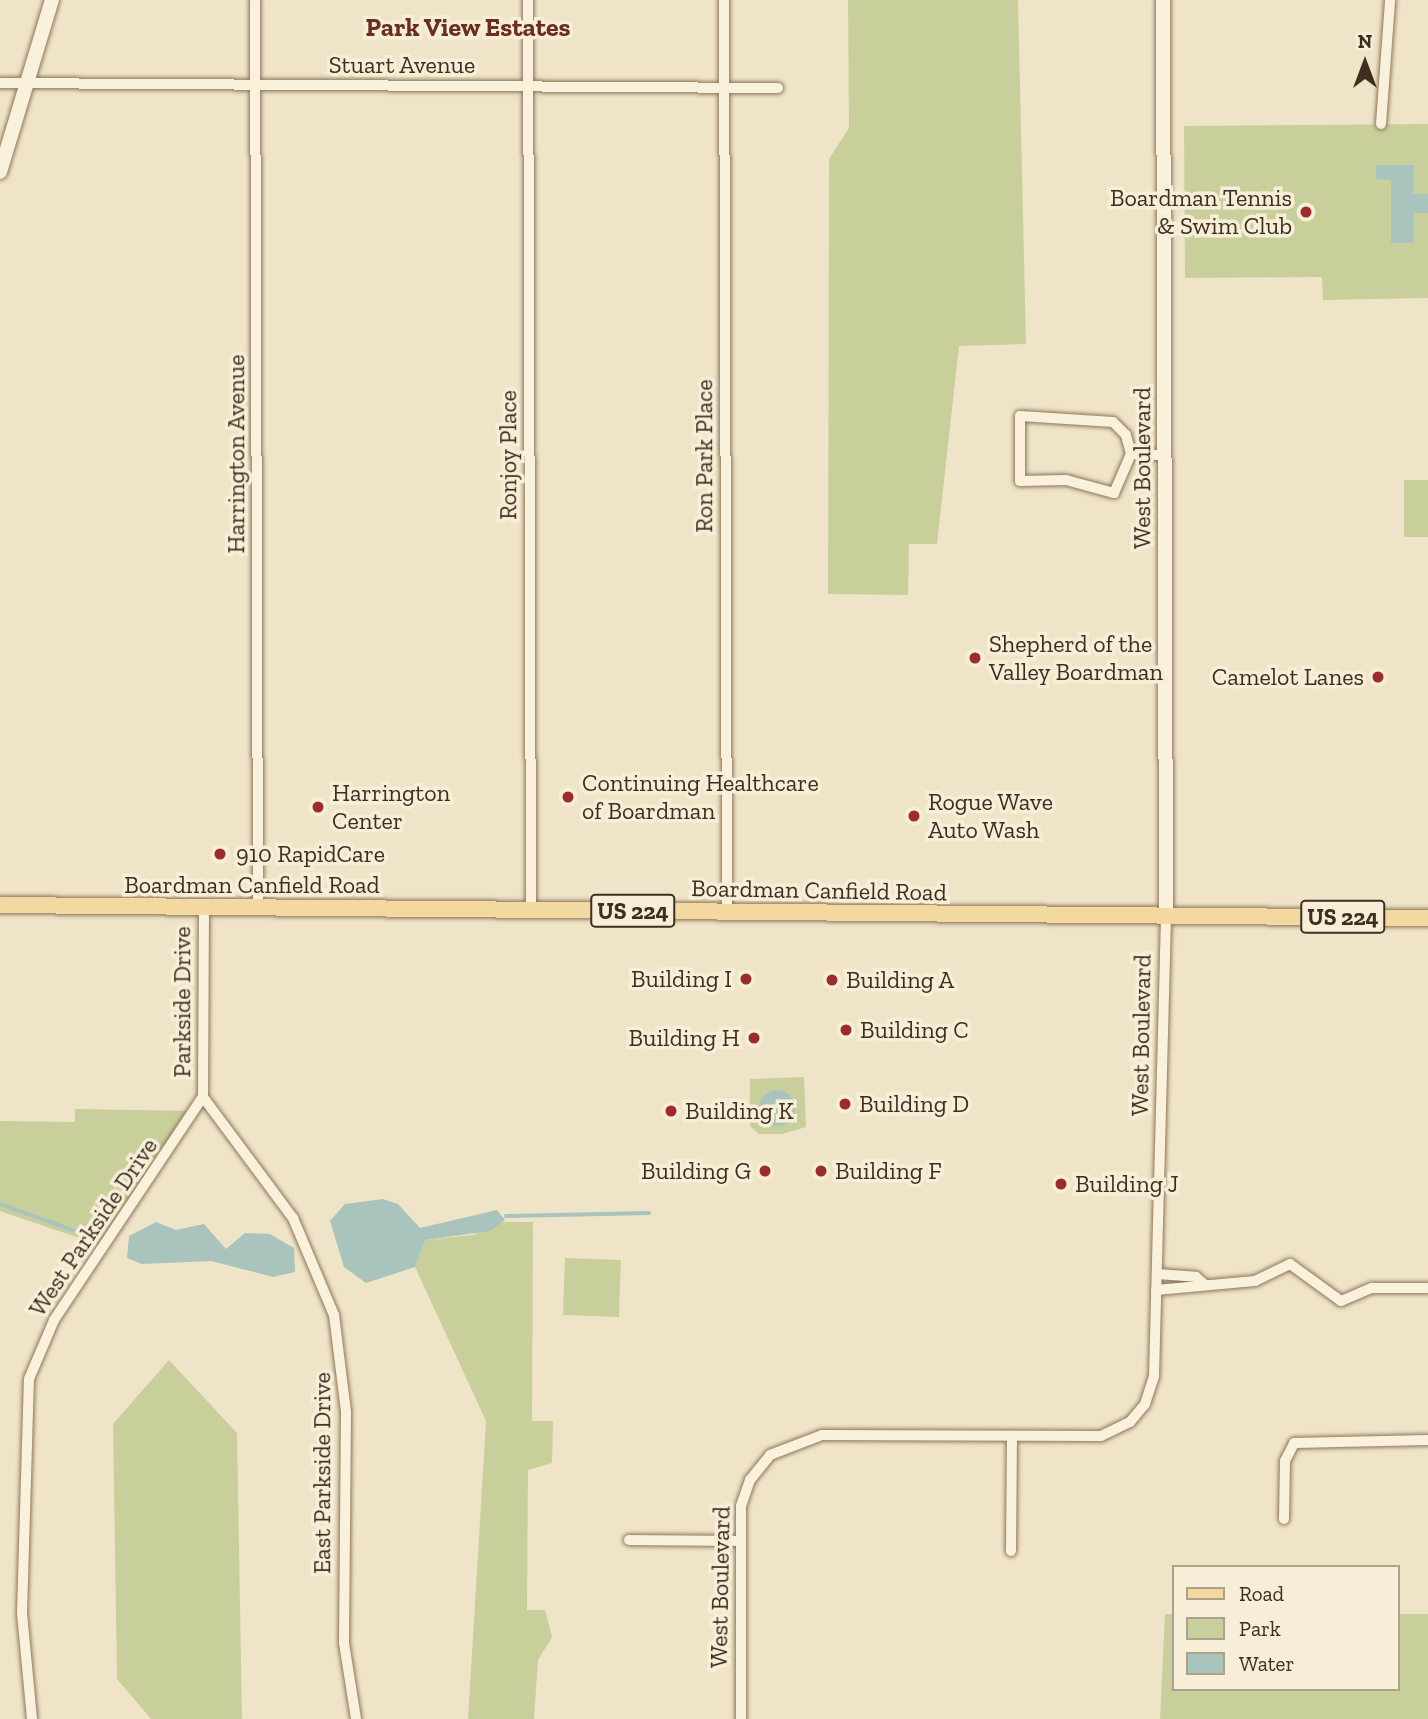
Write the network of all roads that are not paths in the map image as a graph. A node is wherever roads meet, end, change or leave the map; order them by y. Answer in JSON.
{"nodes":[{"id":1,"x":52,"y":0,"type":"edge"},
{"id":2,"x":256,"y":0,"type":"edge"},
{"id":3,"x":528,"y":0,"type":"edge"},
{"id":4,"x":724,"y":0,"type":"edge"},
{"id":5,"x":1163,"y":0,"type":"edge"},
{"id":6,"x":1390,"y":0,"type":"edge"},
{"id":7,"x":0,"y":83,"type":"edge"},
{"id":8,"x":26,"y":84,"type":"junction"},
{"id":9,"x":256,"y":85,"type":"junction"},
{"id":10,"x":528,"y":86,"type":"junction"},
{"id":11,"x":724,"y":88,"type":"junction"},
{"id":12,"x":778,"y":88,"type":"dead end"},
{"id":13,"x":1381,"y":124,"type":"dead end"},
{"id":14,"x":0,"y":172,"type":"edge"},
{"id":15,"x":1130,"y":454,"type":"junction"},
{"id":16,"x":1165,"y":455,"type":"junction"},
{"id":17,"x":0,"y":905,"type":"edge"},
{"id":18,"x":204,"y":907,"type":"junction"},
{"id":19,"x":258,"y":908,"type":"junction"},
{"id":20,"x":531,"y":909,"type":"junction"},
{"id":21,"x":727,"y":912,"type":"junction"},
{"id":22,"x":1166,"y":916,"type":"junction"},
{"id":23,"x":1428,"y":918,"type":"edge"},
{"id":24,"x":203,"y":1097,"type":"junction"},
{"id":25,"x":1157,"y":1274,"type":"junction"},
{"id":26,"x":1204,"y":1284,"type":"junction"},
{"id":27,"x":1428,"y":1288,"type":"edge"},
{"id":28,"x":1157,"y":1290,"type":"junction"},
{"id":29,"x":1012,"y":1437,"type":"junction"},
{"id":30,"x":1428,"y":1440,"type":"edge"},
{"id":31,"x":1284,"y":1519,"type":"dead end"},
{"id":32,"x":629,"y":1540,"type":"dead end"},
{"id":33,"x":739,"y":1541,"type":"junction"},
{"id":34,"x":1011,"y":1551,"type":"dead end"},
{"id":35,"x":33,"y":1719,"type":"edge"},
{"id":36,"x":356,"y":1719,"type":"edge"},
{"id":37,"x":741,"y":1719,"type":"edge"}],
"edges":[{"from":1,"to":8,"type":"street"},
{"from":2,"to":9,"type":"street","name":"Harrington Avenue"},
{"from":3,"to":10,"type":"street","name":"Ronjoy Place"},
{"from":4,"to":11,"type":"street","name":"Ron Park Place"},
{"from":5,"to":16,"type":"street","name":"West Boulevard"},
{"from":6,"to":13,"type":"street"},
{"from":7,"to":8,"type":"street","name":"Stuart Avenue"},
{"from":8,"to":9,"type":"street","name":"Stuart Avenue"},
{"from":8,"to":14,"type":"street"},
{"from":9,"to":10,"type":"street","name":"Stuart Avenue"},
{"from":9,"to":19,"type":"street","name":"Harrington Avenue"},
{"from":10,"to":11,"type":"street","name":"Stuart Avenue"},
{"from":10,"to":20,"type":"street","name":"Ronjoy Place"},
{"from":11,"to":12,"type":"street","name":"Stuart Avenue"},
{"from":11,"to":21,"type":"street","name":"Ron Park Place"},
{"from":15,"to":15,"type":"street"},
{"from":15,"to":16,"type":"street"},
{"from":16,"to":22,"type":"street","name":"West Boulevard"},
{"from":17,"to":18,"type":"main road","name":"Boardman Canfield Road","number":"US 224"},
{"from":18,"to":19,"type":"main road","name":"Boardman Canfield Road","number":"US 224"},
{"from":18,"to":24,"type":"street","name":"Parkside Drive"},
{"from":19,"to":20,"type":"main road","name":"Boardman Canfield Road","number":"US 224"},
{"from":20,"to":21,"type":"main road","name":"Boardman Canfield Road","number":"US 224"},
{"from":21,"to":22,"type":"main road","name":"Boardman Canfield Road","number":"US 224"},
{"from":22,"to":23,"type":"main road","name":"Boardman Canfield Road","number":"US 224"},
{"from":22,"to":25,"type":"street","name":"West Boulevard"},
{"from":24,"to":35,"type":"street","name":"West Parkside Drive"},
{"from":24,"to":36,"type":"street","name":"East Parkside Drive"},
{"from":25,"to":26,"type":"street"},
{"from":25,"to":28,"type":"street","name":"West Boulevard"},
{"from":26,"to":27,"type":"street"},
{"from":26,"to":28,"type":"street"},
{"from":28,"to":29,"type":"street","name":"West Boulevard"},
{"from":29,"to":33,"type":"street","name":"West Boulevard"},
{"from":29,"to":34,"type":"street"},
{"from":30,"to":31,"type":"street"},
{"from":32,"to":33,"type":"street"},
{"from":33,"to":37,"type":"street","name":"West Boulevard"}]}
